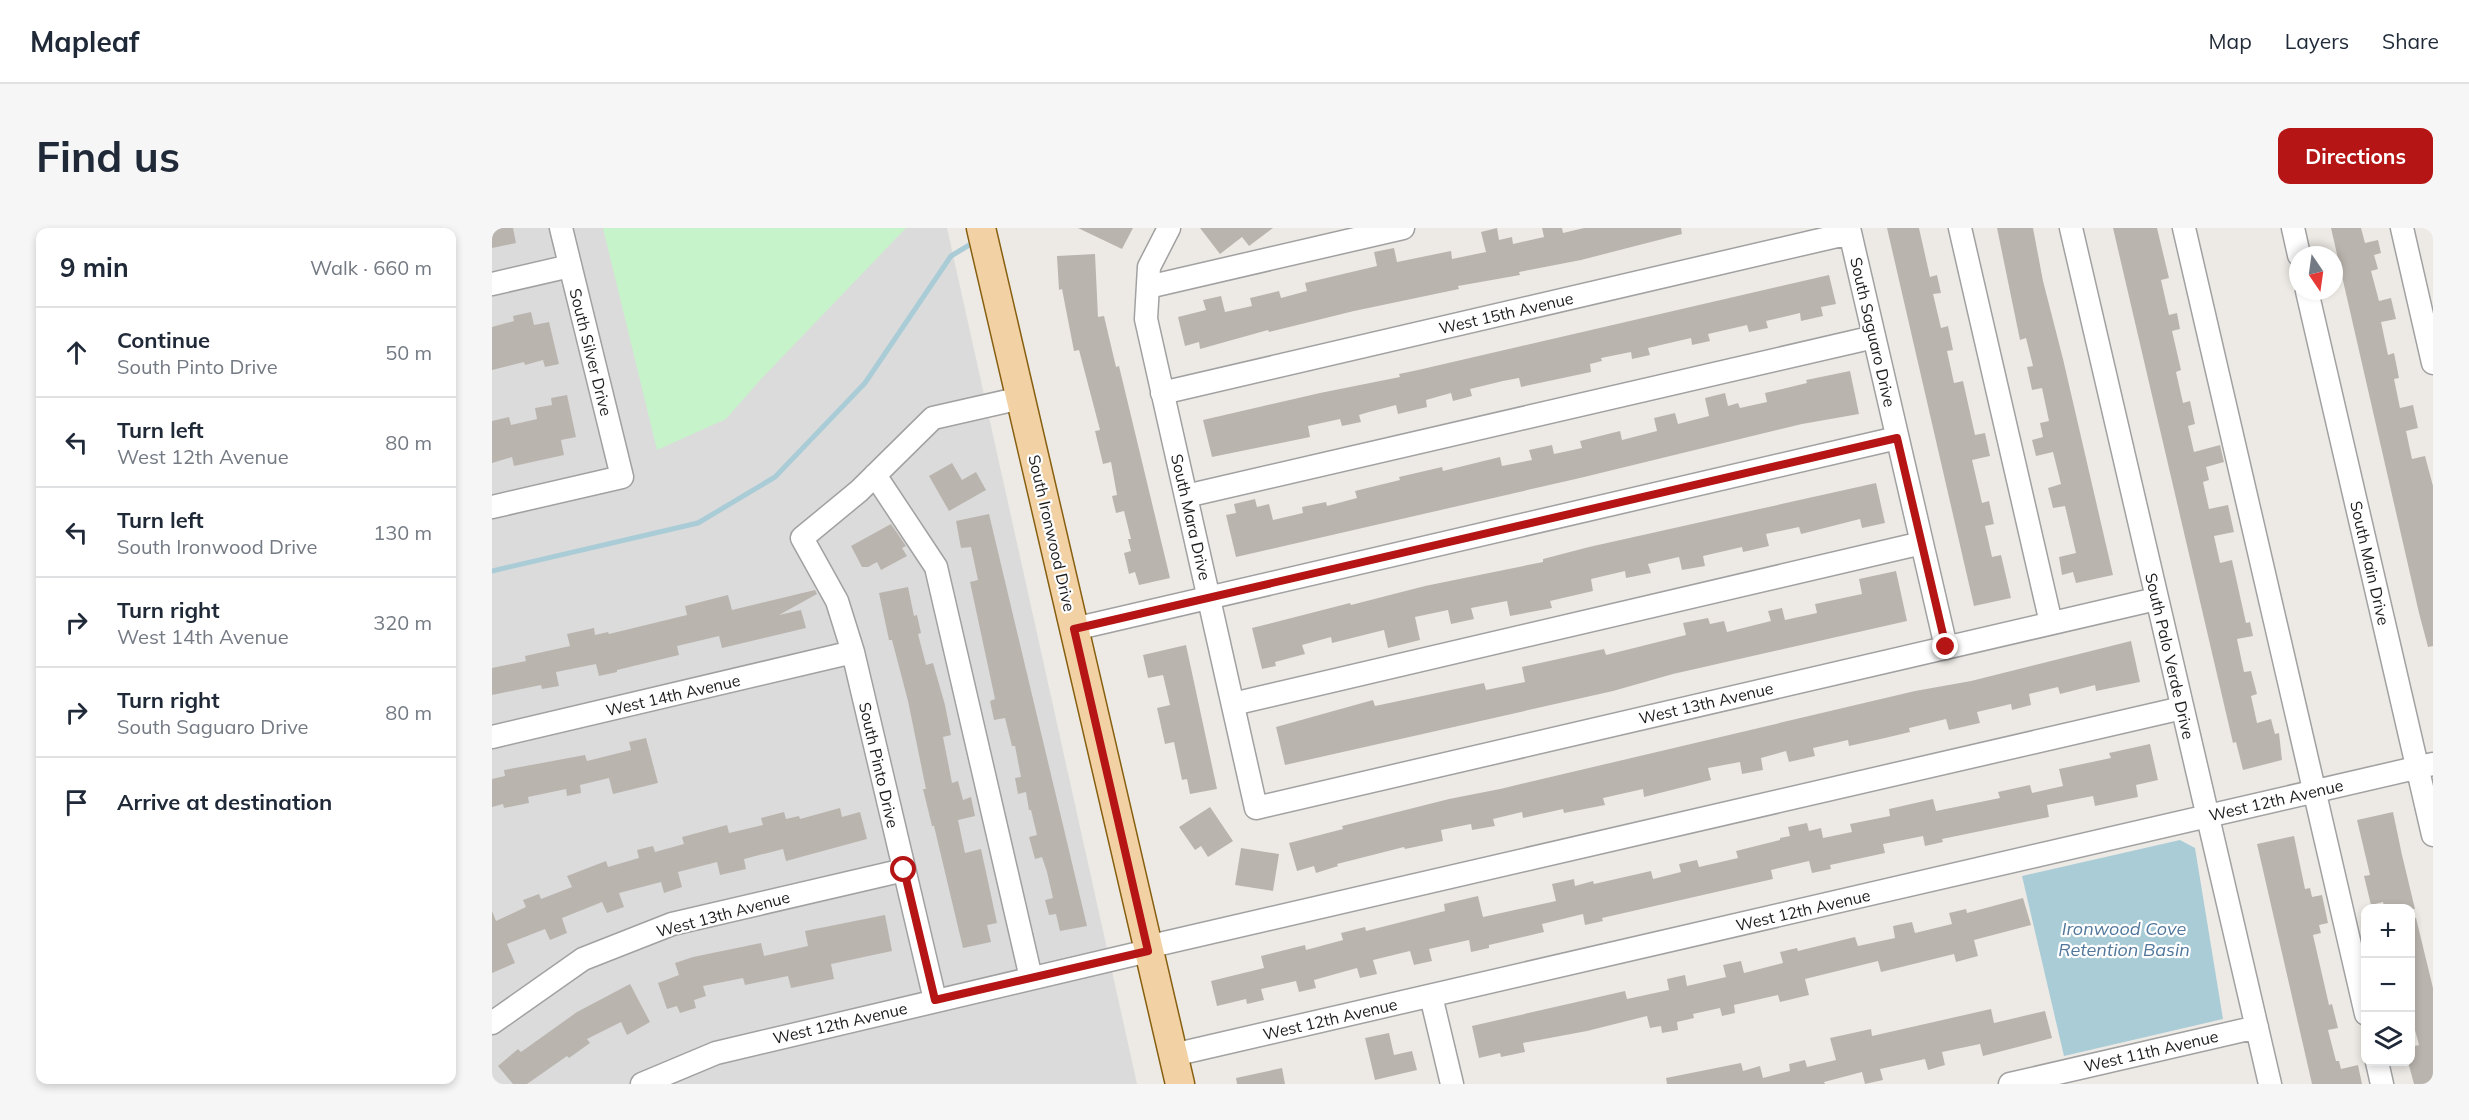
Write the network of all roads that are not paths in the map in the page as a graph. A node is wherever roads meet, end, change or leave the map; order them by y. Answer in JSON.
{"nodes":[{"id":1,"x":561,"y":228,"type":"edge"},
{"id":2,"x":981,"y":228,"type":"edge"},
{"id":3,"x":1169,"y":228,"type":"edge"},
{"id":4,"x":1403,"y":228,"type":"edge"},
{"id":5,"x":1960,"y":228,"type":"edge"},
{"id":6,"x":2071,"y":228,"type":"edge"},
{"id":7,"x":2184,"y":228,"type":"edge"},
{"id":8,"x":2293,"y":228,"type":"edge"},
{"id":9,"x":2402,"y":228,"type":"edge"},
{"id":10,"x":1850,"y":230,"type":"edge"},
{"id":11,"x":2297,"y":246,"type":"edge"},
{"id":12,"x":570,"y":266,"type":"junction"},
{"id":13,"x":492,"y":284,"type":"edge"},
{"id":14,"x":1148,"y":287,"type":"junction"},
{"id":15,"x":2309,"y":300,"type":"edge"},
{"id":16,"x":1874,"y":337,"type":"junction"},
{"id":17,"x":2433,"y":363,"type":"edge"},
{"id":18,"x":1162,"y":393,"type":"junction"},
{"id":19,"x":1021,"y":398,"type":"junction"},
{"id":20,"x":1897,"y":438,"type":"junction"},
{"id":21,"x":875,"y":475,"type":"junction"},
{"id":22,"x":1186,"y":496,"type":"junction"},
{"id":23,"x":492,"y":507,"type":"edge"},
{"id":24,"x":1922,"y":543,"type":"junction"},
{"id":25,"x":1210,"y":598,"type":"junction"},
{"id":26,"x":2156,"y":599,"type":"junction"},
{"id":27,"x":2051,"y":623,"type":"junction"},
{"id":28,"x":1074,"y":629,"type":"junction"},
{"id":29,"x":1946,"y":647,"type":"junction"},
{"id":30,"x":853,"y":652,"type":"junction"},
{"id":31,"x":1233,"y":704,"type":"junction"},
{"id":32,"x":2182,"y":708,"type":"junction"},
{"id":33,"x":492,"y":737,"type":"edge"},
{"id":34,"x":2425,"y":765,"type":"edge"},
{"id":35,"x":2314,"y":791,"type":"junction"},
{"id":36,"x":1256,"y":808,"type":"joint"},
{"id":37,"x":2207,"y":816,"type":"junction"},
{"id":38,"x":2433,"y":835,"type":"edge"},
{"id":39,"x":904,"y":870,"type":"junction"},
{"id":40,"x":1148,"y":949,"type":"junction"},
{"id":41,"x":1031,"y":978,"type":"junction"},
{"id":42,"x":1431,"y":996,"type":"junction"},
{"id":43,"x":935,"y":1000,"type":"junction"},
{"id":44,"x":2366,"y":1012,"type":"edge"},
{"id":45,"x":492,"y":1023,"type":"edge"},
{"id":46,"x":2257,"y":1027,"type":"junction"},
{"id":47,"x":1173,"y":1055,"type":"junction"},
{"id":48,"x":2378,"y":1066,"type":"edge"},
{"id":49,"x":642,"y":1084,"type":"edge"},
{"id":50,"x":1180,"y":1084,"type":"edge"},
{"id":51,"x":1452,"y":1084,"type":"edge"},
{"id":52,"x":2010,"y":1084,"type":"edge"},
{"id":53,"x":2270,"y":1084,"type":"edge"},
{"id":54,"x":2382,"y":1084,"type":"edge"}],
"edges":[{"from":1,"to":12,"type":"street","name":"South Silver Drive"},
{"from":2,"to":19,"type":"main road","name":"South Ironwood Drive"},
{"from":3,"to":14,"type":"street","name":"South Mara Drive"},
{"from":4,"to":14,"type":"street"},
{"from":5,"to":27,"type":"street"},
{"from":6,"to":26,"type":"street","name":"South Palo Verde Drive"},
{"from":7,"to":35,"type":"street"},
{"from":8,"to":11,"type":"street"},
{"from":9,"to":17,"type":"street"},
{"from":10,"to":16,"type":"street","name":"South Saguaro Drive"},
{"from":10,"to":18,"type":"street","name":"West 15th Avenue"},
{"from":12,"to":13,"type":"street"},
{"from":12,"to":23,"type":"street","name":"South Silver Drive"},
{"from":14,"to":18,"type":"street","name":"South Mara Drive"},
{"from":15,"to":34,"type":"street","name":"South Main Drive"},
{"from":16,"to":20,"type":"street","name":"South Saguaro Drive"},
{"from":16,"to":22,"type":"street"},
{"from":18,"to":22,"type":"street","name":"South Mara Drive"},
{"from":19,"to":21,"type":"street"},
{"from":19,"to":28,"type":"main road","name":"South Ironwood Drive"},
{"from":20,"to":24,"type":"street","name":"South Saguaro Drive"},
{"from":20,"to":25,"type":"street"},
{"from":21,"to":30,"type":"street","name":"South Pinto Drive"},
{"from":21,"to":41,"type":"street"},
{"from":22,"to":25,"type":"street","name":"South Mara Drive"},
{"from":24,"to":29,"type":"street","name":"South Saguaro Drive"},
{"from":24,"to":31,"type":"street"},
{"from":25,"to":28,"type":"street"},
{"from":25,"to":31,"type":"street","name":"South Mara Drive"},
{"from":26,"to":27,"type":"street","name":"West 13th Avenue"},
{"from":26,"to":32,"type":"street","name":"South Palo Verde Drive"},
{"from":27,"to":29,"type":"street","name":"West 13th Avenue"},
{"from":28,"to":40,"type":"main road","name":"South Ironwood Drive"},
{"from":29,"to":36,"type":"street","name":"West 13th Avenue"},
{"from":30,"to":33,"type":"street","name":"West 14th Avenue"},
{"from":30,"to":39,"type":"street","name":"South Pinto Drive"},
{"from":31,"to":36,"type":"street","name":"South Mara Drive"},
{"from":32,"to":37,"type":"street","name":"South Palo Verde Drive"},
{"from":32,"to":40,"type":"street","name":"West 12th Avenue"},
{"from":34,"to":35,"type":"street","name":"West 12th Avenue"},
{"from":34,"to":38,"type":"street","name":"South Main Drive"},
{"from":35,"to":37,"type":"street","name":"West 12th Avenue"},
{"from":35,"to":44,"type":"street"},
{"from":37,"to":42,"type":"street","name":"West 12th Avenue"},
{"from":37,"to":46,"type":"street","name":"South Palo Verde Drive"},
{"from":39,"to":43,"type":"street","name":"South Pinto Drive"},
{"from":39,"to":45,"type":"street","name":"West 13th Avenue"},
{"from":40,"to":41,"type":"street","name":"West 12th Avenue"},
{"from":40,"to":47,"type":"main road","name":"South Ironwood Drive"},
{"from":41,"to":43,"type":"street","name":"West 12th Avenue"},
{"from":42,"to":47,"type":"street","name":"West 12th Avenue"},
{"from":42,"to":51,"type":"street"},
{"from":43,"to":49,"type":"street","name":"West 12th Avenue"},
{"from":46,"to":52,"type":"street","name":"West 11th Avenue"},
{"from":46,"to":53,"type":"street","name":"South Palo Verde Drive"},
{"from":47,"to":50,"type":"main road","name":"South Ironwood Drive"},
{"from":48,"to":54,"type":"street"}]}
